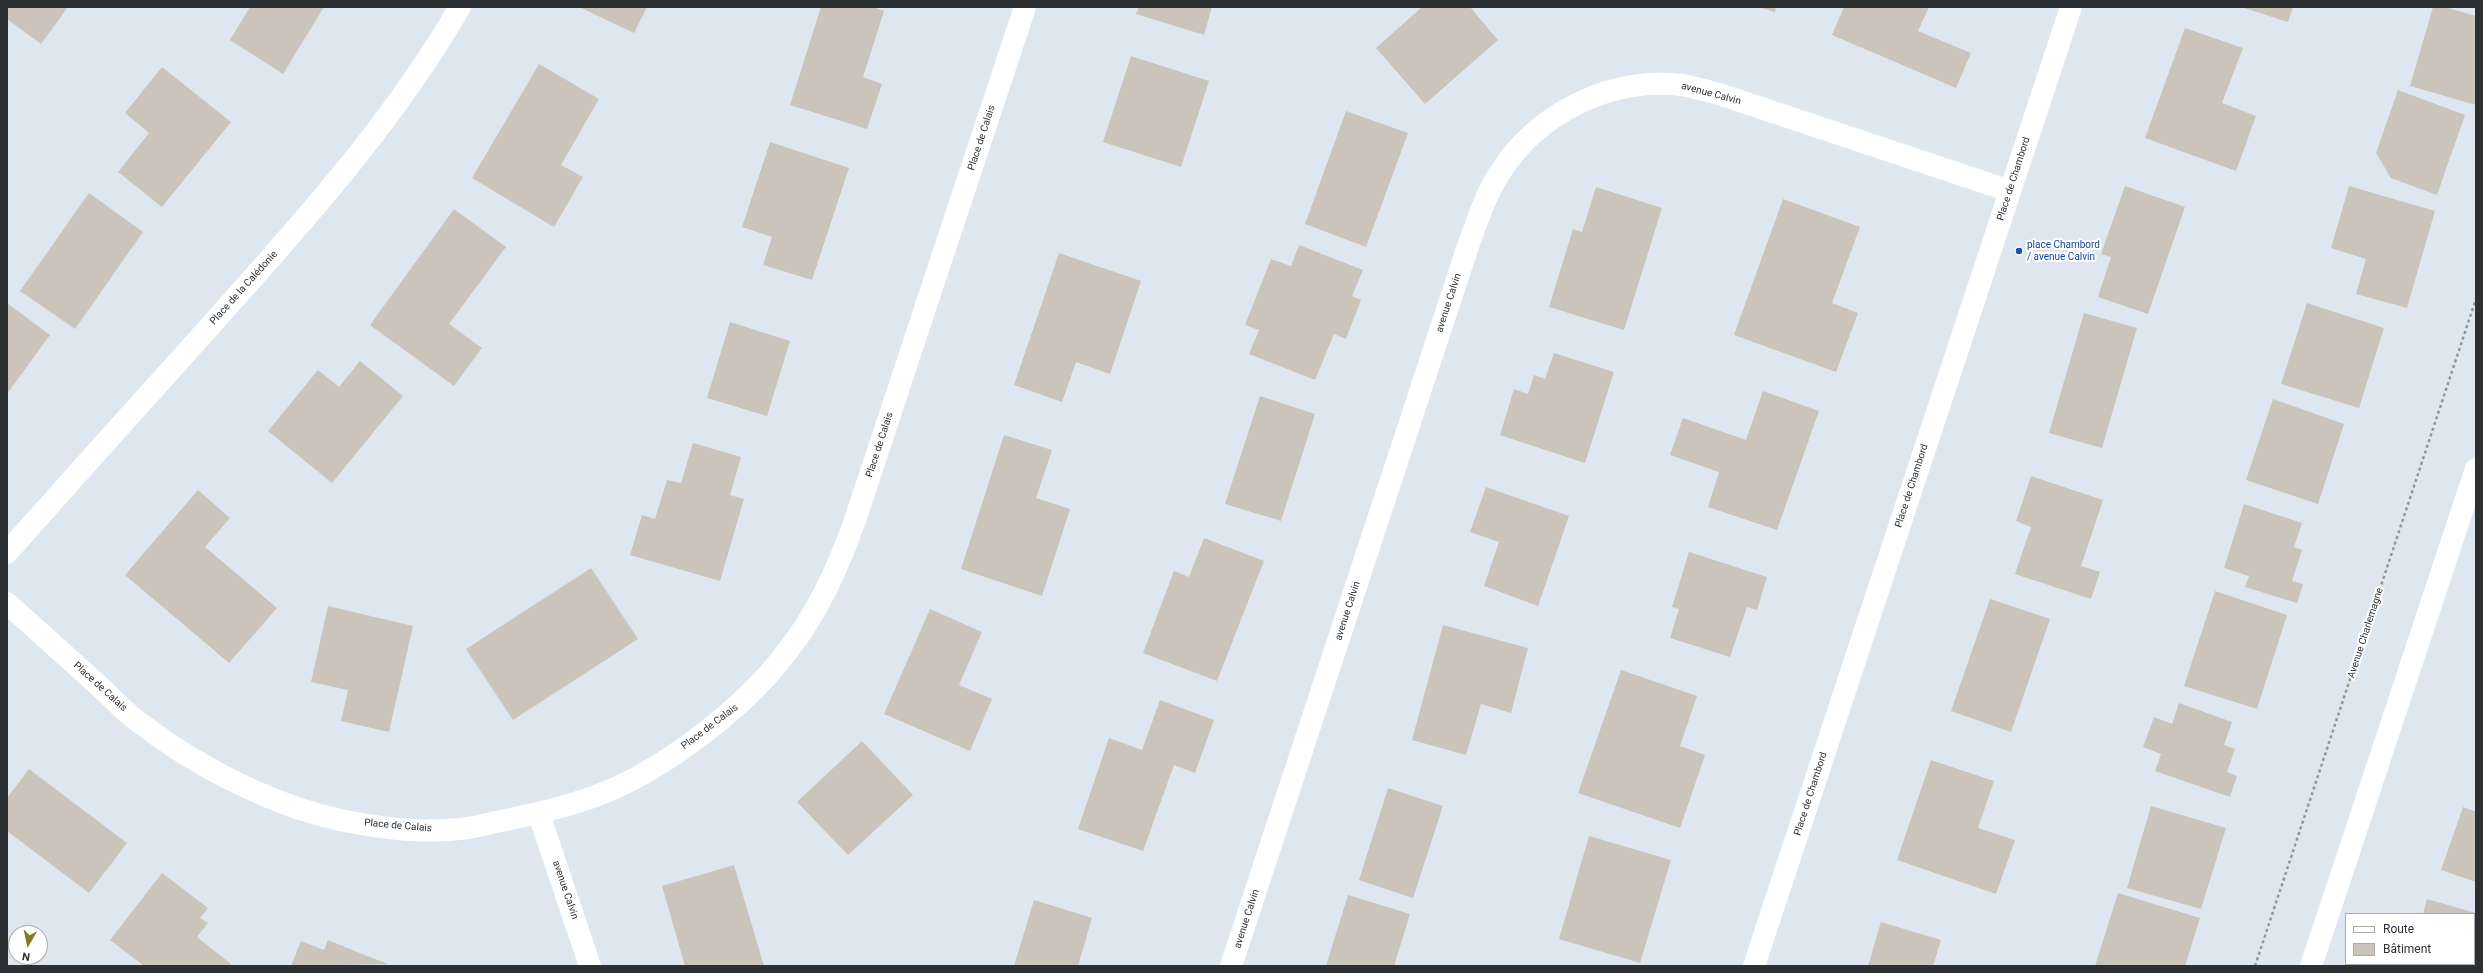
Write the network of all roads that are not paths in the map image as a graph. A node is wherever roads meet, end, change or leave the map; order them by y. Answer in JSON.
{"nodes":[{"id":1,"x":460,"y":7,"type":"edge"},
{"id":2,"x":1025,"y":7,"type":"edge"},
{"id":3,"x":2071,"y":7,"type":"edge"},
{"id":4,"x":2010,"y":191,"type":"junction"},
{"id":5,"x":2476,"y":469,"type":"edge"},
{"id":6,"x":7,"y":553,"type":"edge"},
{"id":7,"x":7,"y":603,"type":"edge"},
{"id":8,"x":539,"y":814,"type":"junction"},
{"id":9,"x":590,"y":966,"type":"edge"},
{"id":10,"x":1231,"y":966,"type":"edge"},
{"id":11,"x":1754,"y":966,"type":"edge"},
{"id":12,"x":2312,"y":966,"type":"edge"}],
"edges":[{"from":1,"to":6,"type":"street","name":"Place de la Calédonie"},
{"from":2,"to":8,"type":"street","name":"Place de Calais"},
{"from":3,"to":4,"type":"street","name":"Place de Chambord"},
{"from":4,"to":10,"type":"street","name":"avenue Calvin"},
{"from":4,"to":11,"type":"street","name":"Place de Chambord"},
{"from":5,"to":12,"type":"street"},
{"from":7,"to":8,"type":"street","name":"Place de Calais"},
{"from":8,"to":9,"type":"street","name":"avenue Calvin"}]}
